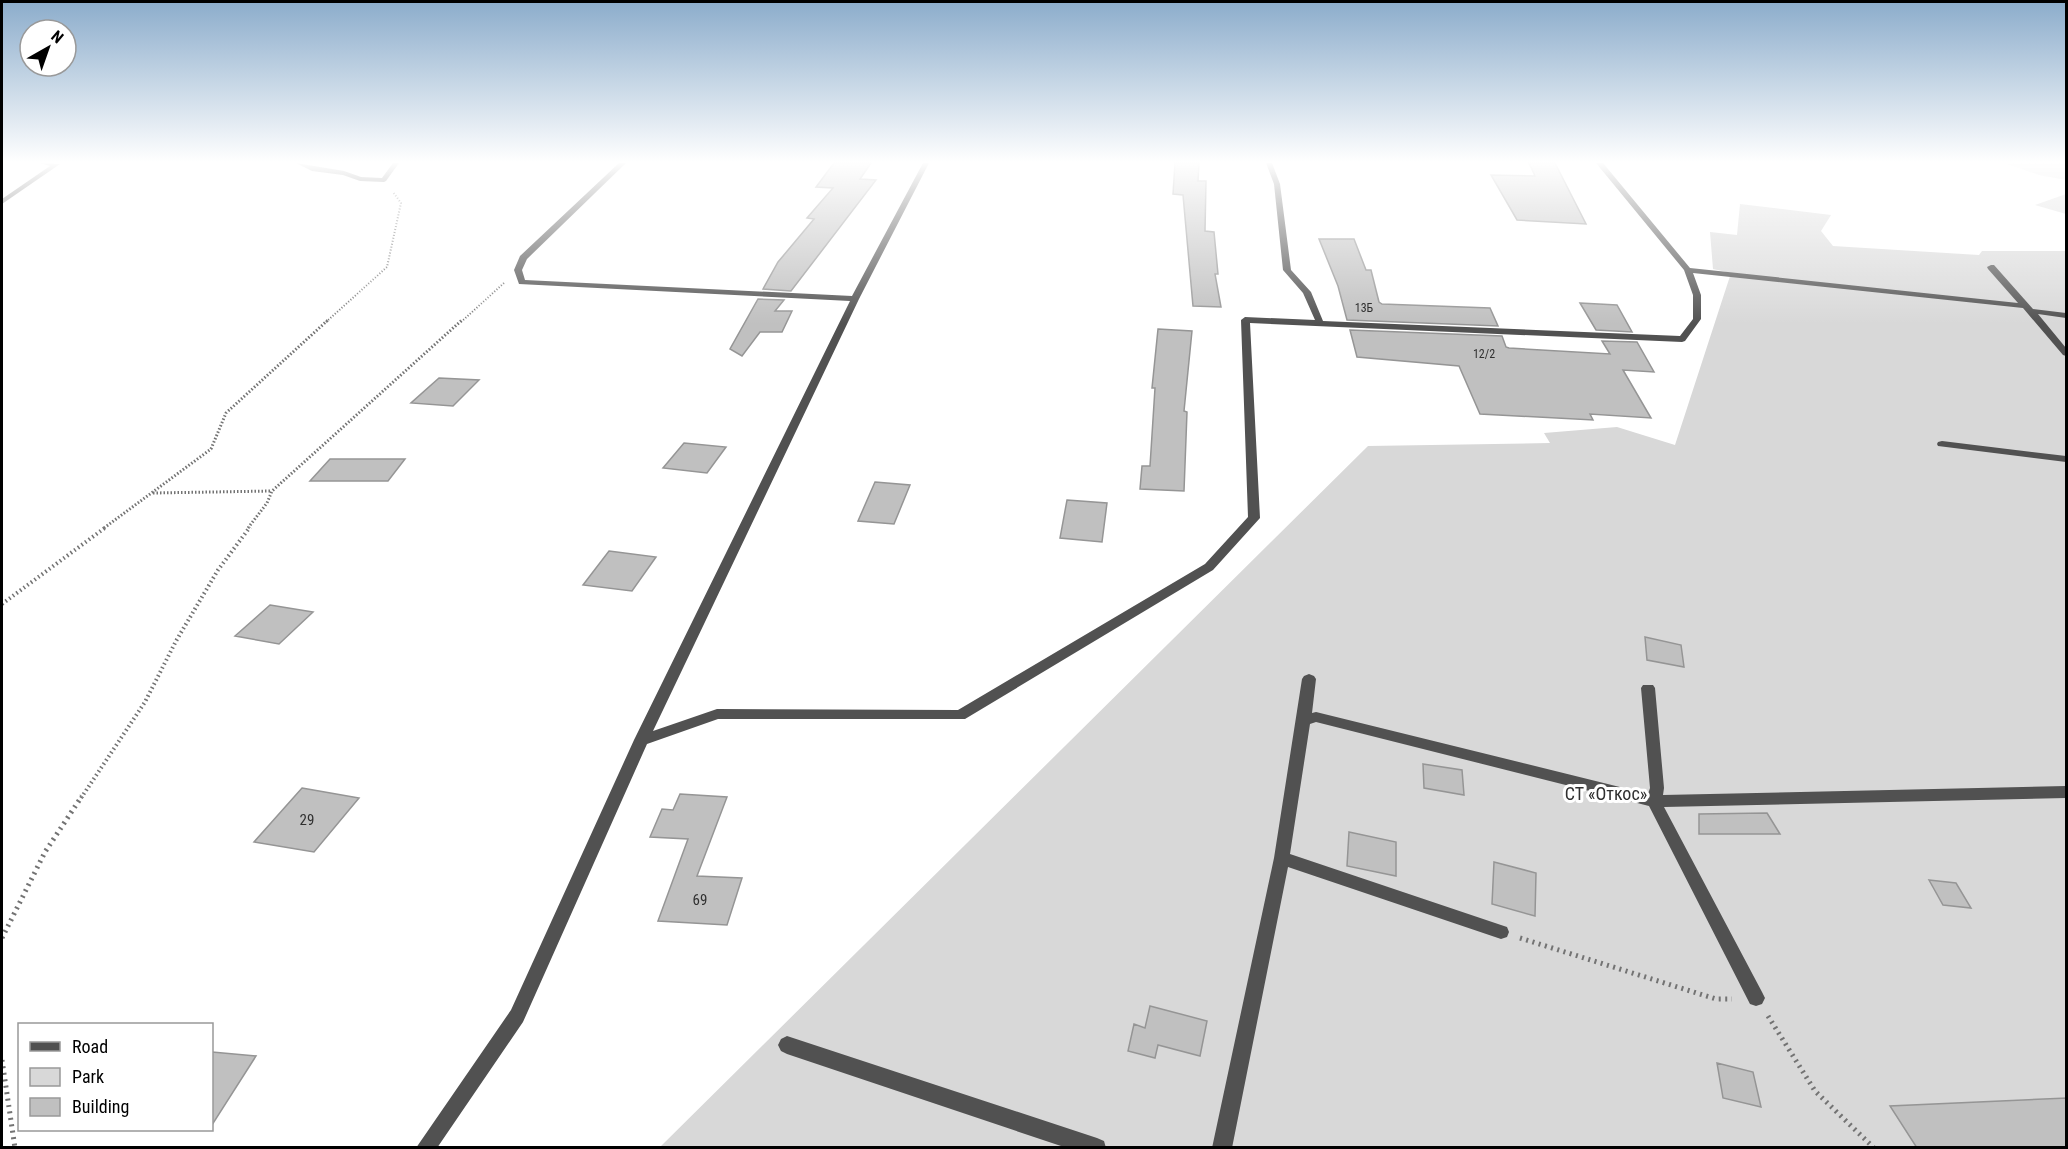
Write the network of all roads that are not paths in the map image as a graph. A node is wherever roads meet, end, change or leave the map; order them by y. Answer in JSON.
{"nodes":[{"id":1,"x":567,"y":217,"type":"edge"},
{"id":2,"x":898,"y":217,"type":"edge"},
{"id":3,"x":1281,"y":217,"type":"edge"},
{"id":4,"x":1644,"y":217,"type":"edge"},
{"id":5,"x":1991,"y":267,"type":"dead end"},
{"id":6,"x":1688,"y":270,"type":"junction"},
{"id":7,"x":855,"y":298,"type":"junction"},
{"id":8,"x":2028,"y":309,"type":"junction"},
{"id":9,"x":2067,"y":315,"type":"edge"},
{"id":10,"x":1320,"y":323,"type":"junction"},
{"id":11,"x":2067,"y":353,"type":"edge"},
{"id":12,"x":1942,"y":444,"type":"dead end"},
{"id":13,"x":2067,"y":459,"type":"edge"},
{"id":14,"x":1309,"y":679,"type":"dead end"},
{"id":15,"x":1648,"y":688,"type":"dead end"},
{"id":16,"x":1304,"y":721,"type":"junction"},
{"id":17,"x":641,"y":740,"type":"junction"},
{"id":18,"x":2067,"y":792,"type":"edge"},
{"id":19,"x":1654,"y":801,"type":"junction"},
{"id":20,"x":1282,"y":858,"type":"junction"},
{"id":21,"x":1501,"y":932,"type":"road end"},
{"id":22,"x":1756,"y":998,"type":"road end"},
{"id":23,"x":787,"y":1045,"type":"dead end"},
{"id":24,"x":425,"y":1148,"type":"edge"},
{"id":25,"x":1096,"y":1148,"type":"edge"},
{"id":26,"x":1222,"y":1148,"type":"edge"}],
"edges":[{"from":1,"to":7,"type":"street"},
{"from":2,"to":7,"type":"street"},
{"from":3,"to":10,"type":"street"},
{"from":4,"to":6,"type":"street"},
{"from":5,"to":8,"type":"street"},
{"from":6,"to":8,"type":"street"},
{"from":6,"to":10,"type":"street"},
{"from":7,"to":17,"type":"street"},
{"from":8,"to":9,"type":"street"},
{"from":8,"to":11,"type":"street"},
{"from":10,"to":17,"type":"street"},
{"from":12,"to":13,"type":"street"},
{"from":14,"to":16,"type":"street"},
{"from":15,"to":19,"type":"street"},
{"from":16,"to":19,"type":"street"},
{"from":16,"to":20,"type":"street"},
{"from":17,"to":24,"type":"street"},
{"from":18,"to":19,"type":"street"},
{"from":19,"to":22,"type":"street"},
{"from":20,"to":21,"type":"street"},
{"from":20,"to":26,"type":"street"},
{"from":23,"to":25,"type":"street"}]}
